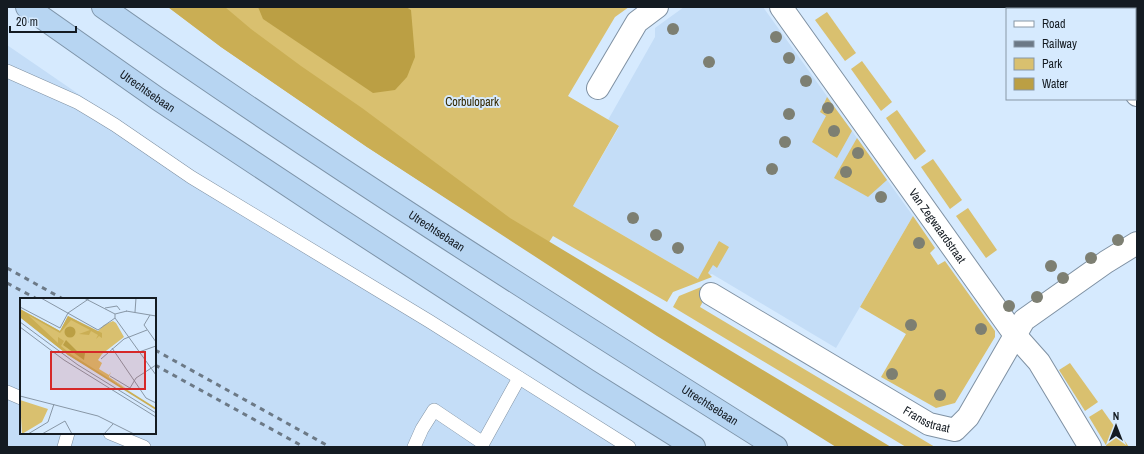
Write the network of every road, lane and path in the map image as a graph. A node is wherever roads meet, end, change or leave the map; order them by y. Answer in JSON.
{"nodes":[{"id":1,"x":27,"y":7,"type":"edge"},
{"id":2,"x":103,"y":7,"type":"edge"},
{"id":3,"x":657,"y":7,"type":"edge"},
{"id":4,"x":781,"y":7,"type":"edge"},
{"id":5,"x":7,"y":71,"type":"edge"},
{"id":6,"x":598,"y":88,"type":"dead end"},
{"id":7,"x":1137,"y":243,"type":"edge"},
{"id":8,"x":711,"y":294,"type":"dead end"},
{"id":9,"x":1015,"y":335,"type":"junction"},
{"id":10,"x":519,"y":378,"type":"junction"},
{"id":11,"x":7,"y":392,"type":"edge"},
{"id":12,"x":20,"y":398,"type":"edge"},
{"id":13,"x":68,"y":434,"type":"edge"},
{"id":14,"x":112,"y":434,"type":"edge"},
{"id":15,"x":64,"y":447,"type":"edge"},
{"id":16,"x":144,"y":447,"type":"edge"},
{"id":17,"x":414,"y":447,"type":"edge"},
{"id":18,"x":628,"y":447,"type":"edge"},
{"id":19,"x":694,"y":447,"type":"edge"},
{"id":20,"x":776,"y":447,"type":"edge"},
{"id":21,"x":1090,"y":447,"type":"edge"}],
"edges":[{"from":1,"to":19,"type":"highway","name":"Utrechtsebaan"},
{"from":2,"to":20,"type":"highway","name":"Utrechtsebaan"},
{"from":3,"to":6,"type":"street"},
{"from":4,"to":9,"type":"street","name":"Van Zegwaardstraat"},
{"from":5,"to":10,"type":"lane"},
{"from":7,"to":9,"type":"street","name":"Fransstraat"},
{"from":8,"to":9,"type":"street","name":"Fransstraat"},
{"from":9,"to":21,"type":"street","name":"Van Zegwaardstraat"},
{"from":10,"to":17,"type":"lane"},
{"from":10,"to":18,"type":"lane"},
{"from":11,"to":12,"type":"lane"},
{"from":13,"to":15,"type":"lane"},
{"from":14,"to":16,"type":"lane"}]}
